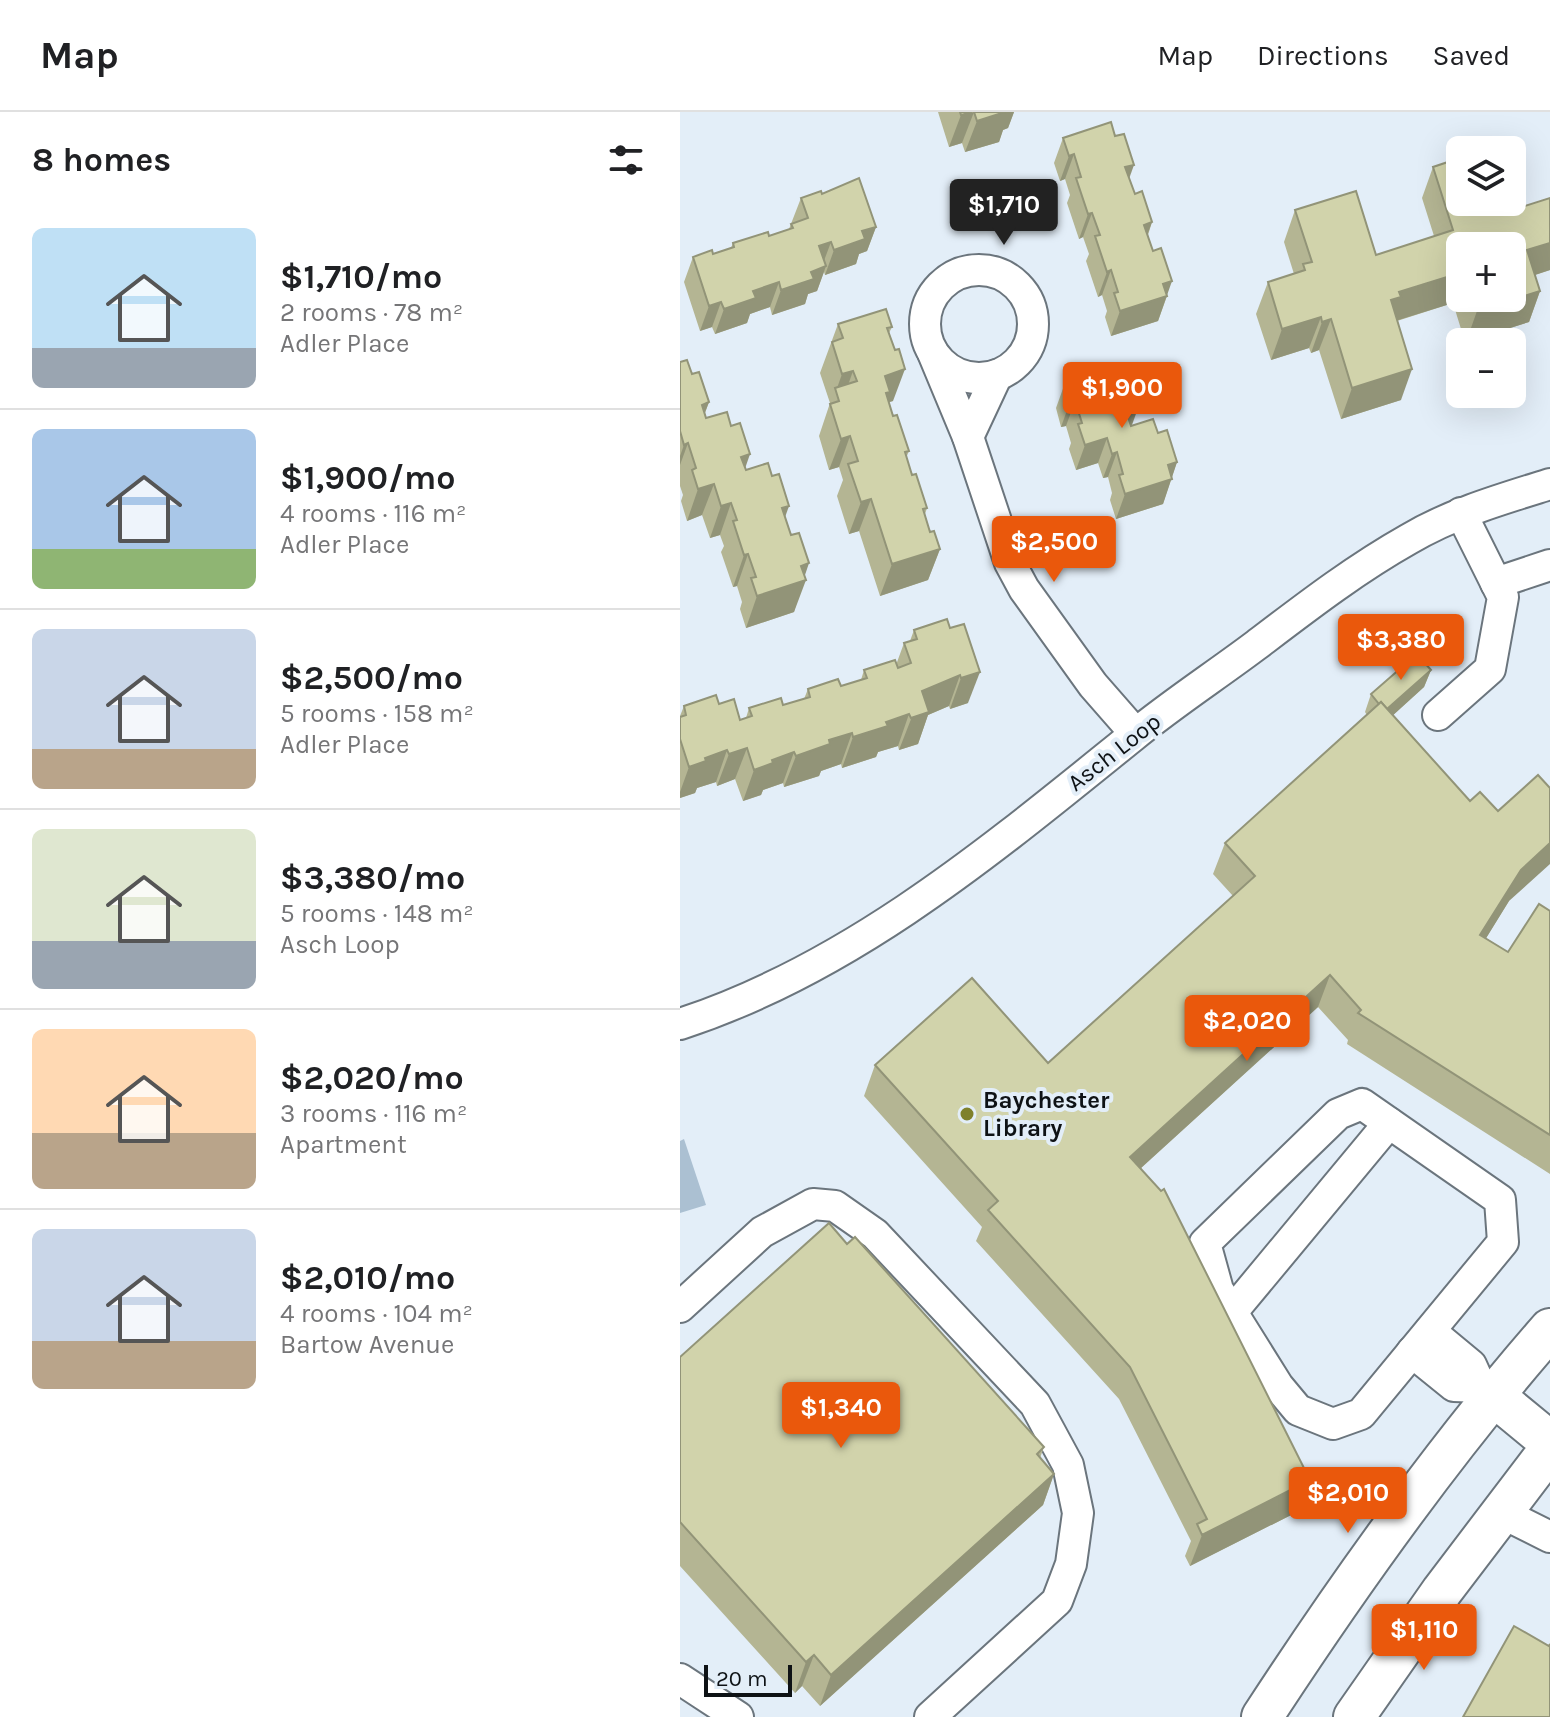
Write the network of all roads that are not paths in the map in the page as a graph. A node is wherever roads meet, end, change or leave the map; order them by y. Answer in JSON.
{"nodes":[{"id":1,"x":933,"y":353,"type":"junction"},
{"id":2,"x":997,"y":375,"type":"junction"},
{"id":3,"x":968,"y":437,"type":"junction"},
{"id":4,"x":1550,"y":484,"type":"edge"},
{"id":5,"x":1461,"y":513,"type":"junction"},
{"id":6,"x":1550,"y":565,"type":"edge"},
{"id":7,"x":1496,"y":583,"type":"junction"},
{"id":8,"x":1438,"y":715,"type":"dead end"},
{"id":9,"x":1135,"y":733,"type":"junction"},
{"id":10,"x":680,"y":1024,"type":"edge"},
{"id":11,"x":1389,"y":1123,"type":"junction"},
{"id":12,"x":680,"y":1307,"type":"edge"},
{"id":13,"x":1232,"y":1312,"type":"junction"},
{"id":14,"x":1550,"y":1329,"type":"edge"},
{"id":15,"x":1421,"y":1342,"type":"junction"},
{"id":16,"x":1487,"y":1391,"type":"junction"},
{"id":17,"x":1550,"y":1442,"type":"edge"},
{"id":18,"x":1550,"y":1449,"type":"edge"},
{"id":19,"x":1500,"y":1512,"type":"junction"},
{"id":20,"x":1550,"y":1537,"type":"edge"},
{"id":21,"x":680,"y":1679,"type":"edge"},
{"id":22,"x":738,"y":1717,"type":"edge"},
{"id":23,"x":930,"y":1717,"type":"edge"},
{"id":24,"x":1262,"y":1717,"type":"edge"},
{"id":25,"x":1354,"y":1717,"type":"edge"}],
"edges":[{"from":1,"to":2,"type":"street"},
{"from":1,"to":2,"type":"street"},
{"from":1,"to":3,"type":"street"},
{"from":2,"to":3,"type":"street"},
{"from":3,"to":9,"type":"street"},
{"from":4,"to":5,"type":"street","name":"Asch Loop"},
{"from":5,"to":7,"type":"street"},
{"from":5,"to":9,"type":"street","name":"Asch Loop"},
{"from":6,"to":7,"type":"street"},
{"from":7,"to":8,"type":"street"},
{"from":9,"to":10,"type":"street","name":"Asch Loop"},
{"from":11,"to":13,"type":"street"},
{"from":11,"to":13,"type":"street"},
{"from":11,"to":15,"type":"street"},
{"from":12,"to":23,"type":"street"},
{"from":13,"to":15,"type":"street"},
{"from":14,"to":16,"type":"main road"},
{"from":15,"to":16,"type":"street"},
{"from":16,"to":17,"type":"main road"},
{"from":16,"to":24,"type":"main road"},
{"from":18,"to":19,"type":"main road"},
{"from":19,"to":20,"type":"street"},
{"from":19,"to":25,"type":"main road"},
{"from":21,"to":22,"type":"street"}]}
